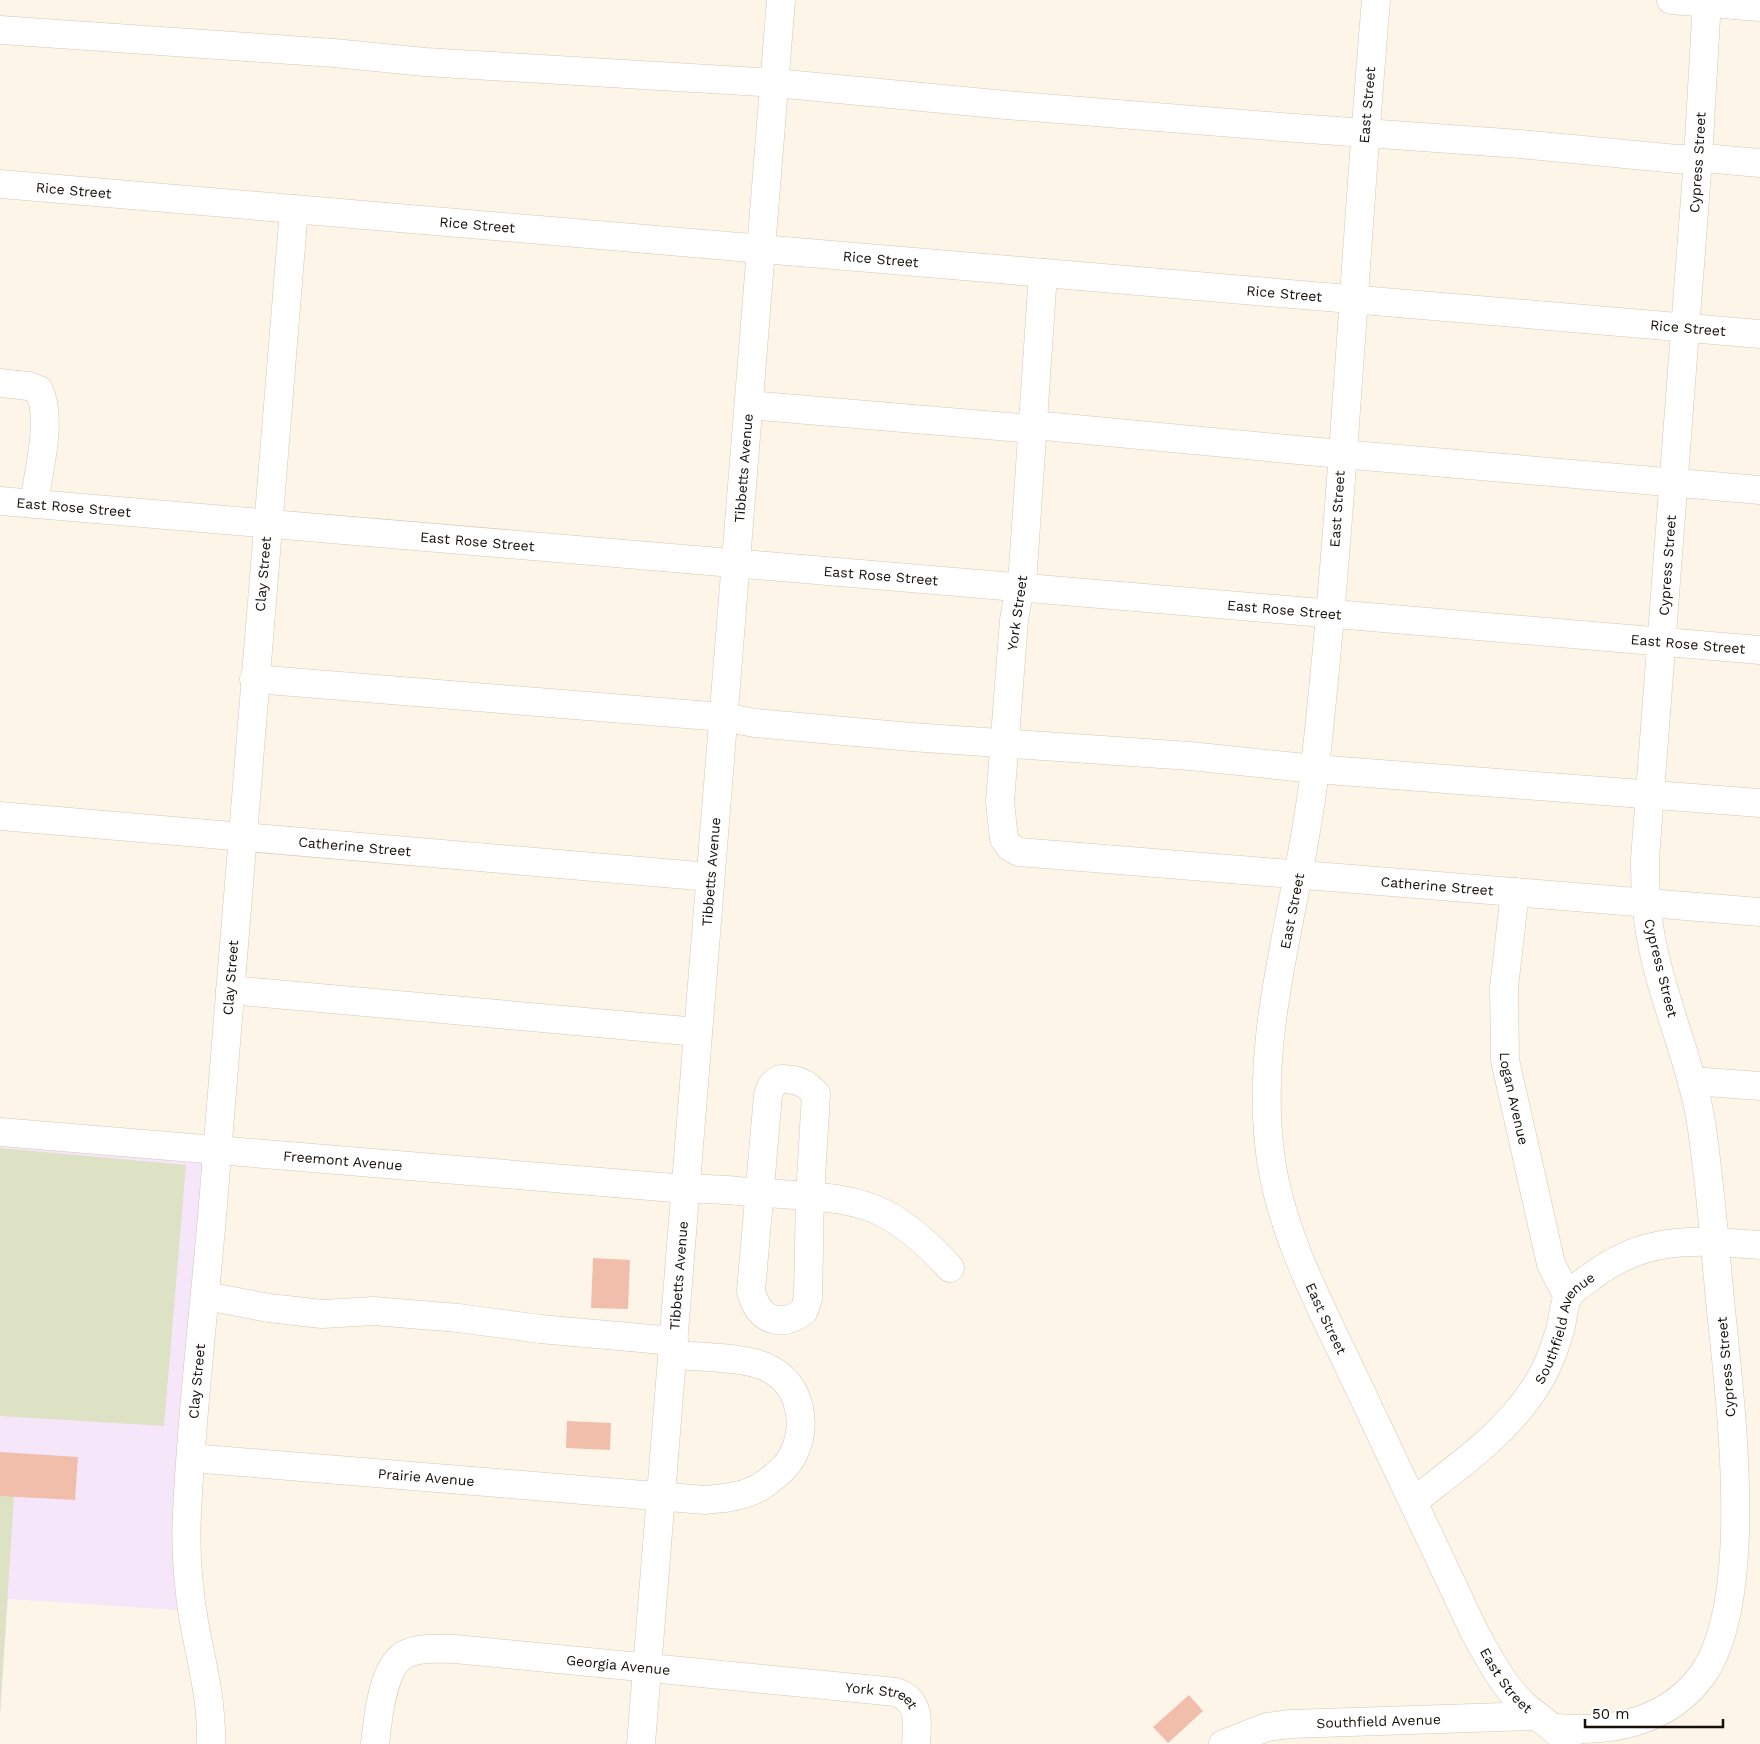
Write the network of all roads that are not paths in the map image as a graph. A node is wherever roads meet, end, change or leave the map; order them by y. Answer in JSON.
{"nodes":[{"id":1,"x":781,"y":0,"type":"edge"},
{"id":2,"x":1376,"y":0,"type":"edge"},
{"id":3,"x":1671,"y":0,"type":"edge"},
{"id":4,"x":1707,"y":1,"type":"edge"},
{"id":5,"x":1760,"y":7,"type":"edge"},
{"id":6,"x":0,"y":30,"type":"edge"},
{"id":7,"x":775,"y":83,"type":"junction"},
{"id":8,"x":1365,"y":133,"type":"junction"},
{"id":9,"x":1698,"y":159,"type":"junction"},
{"id":10,"x":1760,"y":164,"type":"edge"},
{"id":11,"x":0,"y":184,"type":"edge"},
{"id":12,"x":294,"y":209,"type":"junction"},
{"id":13,"x":762,"y":249,"type":"junction"},
{"id":14,"x":1043,"y":273,"type":"junction"},
{"id":15,"x":1353,"y":299,"type":"junction"},
{"id":16,"x":1685,"y":328,"type":"junction"},
{"id":17,"x":1760,"y":334,"type":"edge"},
{"id":18,"x":0,"y":383,"type":"edge"},
{"id":19,"x":749,"y":405,"type":"junction"},
{"id":20,"x":1033,"y":427,"type":"junction"},
{"id":21,"x":1341,"y":454,"type":"junction"},
{"id":22,"x":1672,"y":482,"type":"junction"},
{"id":23,"x":1760,"y":490,"type":"edge"},
{"id":24,"x":0,"y":501,"type":"edge"},
{"id":25,"x":34,"y":504,"type":"junction"},
{"id":26,"x":266,"y":524,"type":"junction"},
{"id":27,"x":736,"y":563,"type":"junction"},
{"id":28,"x":1020,"y":588,"type":"junction"},
{"id":29,"x":1329,"y":613,"type":"junction"},
{"id":30,"x":1660,"y":641,"type":"junction"},
{"id":31,"x":1760,"y":650,"type":"edge"},
{"id":32,"x":254,"y":679,"type":"junction"},
{"id":33,"x":723,"y":717,"type":"junction"},
{"id":34,"x":1005,"y":742,"type":"junction"},
{"id":35,"x":1315,"y":769,"type":"junction"},
{"id":36,"x":1649,"y":794,"type":"junction"},
{"id":37,"x":1760,"y":803,"type":"edge"},
{"id":38,"x":0,"y":816,"type":"edge"},
{"id":39,"x":241,"y":837,"type":"junction"},
{"id":40,"x":1114,"y":859,"type":"joint"},
{"id":41,"x":1300,"y":874,"type":"junction"},
{"id":42,"x":710,"y":877,"type":"junction"},
{"id":43,"x":1515,"y":892,"type":"junction"},
{"id":44,"x":1646,"y":903,"type":"junction"},
{"id":45,"x":1760,"y":912,"type":"edge"},
{"id":46,"x":230,"y":990,"type":"junction"},
{"id":47,"x":698,"y":1032,"type":"junction"},
{"id":48,"x":1692,"y":1081,"type":"junction"},
{"id":49,"x":1760,"y":1086,"type":"edge"},
{"id":50,"x":0,"y":1132,"type":"edge"},
{"id":51,"x":218,"y":1150,"type":"junction"},
{"id":52,"x":686,"y":1189,"type":"junction"},
{"id":53,"x":759,"y":1192,"type":"junction"},
{"id":54,"x":810,"y":1196,"type":"junction"},
{"id":55,"x":1714,"y":1241,"type":"junction"},
{"id":56,"x":1760,"y":1246,"type":"edge"},
{"id":57,"x":950,"y":1268,"type":"dead end"},
{"id":58,"x":206,"y":1296,"type":"junction"},
{"id":59,"x":1568,"y":1297,"type":"junction"},
{"id":60,"x":673,"y":1348,"type":"junction"},
{"id":61,"x":191,"y":1458,"type":"junction"},
{"id":62,"x":662,"y":1496,"type":"junction"},
{"id":63,"x":1413,"y":1502,"type":"junction"},
{"id":64,"x":648,"y":1666,"type":"junction"},
{"id":65,"x":836,"y":1685,"type":"joint"},
{"id":66,"x":1554,"y":1730,"type":"edge"},
{"id":67,"x":212,"y":1744,"type":"edge"},
{"id":68,"x":374,"y":1744,"type":"edge"},
{"id":69,"x":641,"y":1744,"type":"edge"},
{"id":70,"x":916,"y":1744,"type":"edge"},
{"id":71,"x":1223,"y":1744,"type":"edge"}],
"edges":[{"from":1,"to":7,"type":"street","name":"Tibbetts Avenue"},
{"from":2,"to":8,"type":"street","name":"East Street"},
{"from":3,"to":4,"type":"street"},
{"from":4,"to":5,"type":"street"},
{"from":4,"to":9,"type":"street","name":"Cypress Street"},
{"from":6,"to":7,"type":"street"},
{"from":7,"to":8,"type":"street"},
{"from":7,"to":13,"type":"street","name":"Tibbetts Avenue"},
{"from":8,"to":9,"type":"street"},
{"from":8,"to":15,"type":"street","name":"East Street"},
{"from":9,"to":10,"type":"street"},
{"from":9,"to":16,"type":"street","name":"Cypress Street"},
{"from":11,"to":12,"type":"street","name":"Rice Street"},
{"from":12,"to":13,"type":"street","name":"Rice Street"},
{"from":12,"to":26,"type":"street","name":"Clay Street"},
{"from":13,"to":14,"type":"street","name":"Rice Street"},
{"from":13,"to":19,"type":"street","name":"Tibbetts Avenue"},
{"from":14,"to":15,"type":"street","name":"Rice Street"},
{"from":14,"to":20,"type":"street","name":"York Street"},
{"from":15,"to":16,"type":"street","name":"Rice Street"},
{"from":15,"to":21,"type":"street","name":"East Street"},
{"from":16,"to":17,"type":"street","name":"Rice Street"},
{"from":16,"to":22,"type":"street","name":"Cypress Street"},
{"from":18,"to":25,"type":"street"},
{"from":19,"to":20,"type":"street"},
{"from":19,"to":27,"type":"street","name":"Tibbetts Avenue"},
{"from":20,"to":21,"type":"street"},
{"from":20,"to":28,"type":"street","name":"York Street"},
{"from":21,"to":22,"type":"street"},
{"from":21,"to":29,"type":"street","name":"East Street"},
{"from":22,"to":23,"type":"street"},
{"from":22,"to":30,"type":"street","name":"Cypress Street"},
{"from":24,"to":25,"type":"street","name":"East Rose Street"},
{"from":25,"to":26,"type":"street","name":"East Rose Street"},
{"from":26,"to":27,"type":"street","name":"East Rose Street"},
{"from":26,"to":32,"type":"street","name":"Clay Street"},
{"from":27,"to":28,"type":"street","name":"East Rose Street"},
{"from":27,"to":33,"type":"street","name":"Tibbetts Avenue"},
{"from":28,"to":29,"type":"street","name":"East Rose Street"},
{"from":28,"to":34,"type":"street","name":"York Street"},
{"from":29,"to":30,"type":"street","name":"East Rose Street"},
{"from":29,"to":35,"type":"street","name":"East Street"},
{"from":30,"to":31,"type":"street","name":"East Rose Street"},
{"from":30,"to":36,"type":"street","name":"Cypress Street"},
{"from":32,"to":33,"type":"street"},
{"from":32,"to":39,"type":"street","name":"Clay Street"},
{"from":33,"to":34,"type":"street"},
{"from":33,"to":42,"type":"street","name":"Tibbetts Avenue"},
{"from":34,"to":35,"type":"street"},
{"from":34,"to":40,"type":"street","name":"York Street"},
{"from":35,"to":36,"type":"street"},
{"from":35,"to":41,"type":"street","name":"East Street"},
{"from":36,"to":37,"type":"street"},
{"from":36,"to":44,"type":"street","name":"Cypress Street"},
{"from":38,"to":39,"type":"street","name":"Catherine Street"},
{"from":39,"to":42,"type":"street","name":"Catherine Street"},
{"from":39,"to":46,"type":"street","name":"Clay Street"},
{"from":40,"to":41,"type":"street","name":"Catherine Street"},
{"from":41,"to":43,"type":"street","name":"Catherine Street"},
{"from":41,"to":63,"type":"street","name":"East Street"},
{"from":42,"to":47,"type":"street","name":"Tibbetts Avenue"},
{"from":43,"to":44,"type":"street","name":"Catherine Street"},
{"from":43,"to":59,"type":"street","name":"Logan Avenue"},
{"from":44,"to":45,"type":"street","name":"Catherine Street"},
{"from":44,"to":48,"type":"street","name":"Cypress Street"},
{"from":46,"to":47,"type":"street"},
{"from":46,"to":51,"type":"street","name":"Clay Street"},
{"from":47,"to":52,"type":"street","name":"Tibbetts Avenue"},
{"from":48,"to":49,"type":"street"},
{"from":48,"to":55,"type":"street","name":"Cypress Street"},
{"from":50,"to":51,"type":"street","name":"Freemont Avenue"},
{"from":51,"to":52,"type":"street","name":"Freemont Avenue"},
{"from":51,"to":58,"type":"street","name":"Clay Street"},
{"from":52,"to":53,"type":"street","name":"Freemont Avenue"},
{"from":52,"to":60,"type":"street","name":"Tibbetts Avenue"},
{"from":53,"to":54,"type":"street","name":"Freemont Avenue"},
{"from":53,"to":54,"type":"street"},
{"from":53,"to":54,"type":"street"},
{"from":54,"to":57,"type":"street","name":"Freemont Avenue"},
{"from":55,"to":56,"type":"street","name":"Southfield Avenue"},
{"from":55,"to":59,"type":"street","name":"Southfield Avenue"},
{"from":55,"to":66,"type":"street","name":"Cypress Street"},
{"from":58,"to":60,"type":"street","name":"Prairie Avenue"},
{"from":58,"to":61,"type":"street","name":"Clay Street"},
{"from":59,"to":63,"type":"street","name":"Southfield Avenue"},
{"from":60,"to":62,"type":"street","name":"Tibbetts Avenue"},
{"from":60,"to":62,"type":"street","name":"Prairie Avenue"},
{"from":61,"to":62,"type":"street","name":"Prairie Avenue"},
{"from":61,"to":67,"type":"street","name":"Clay Street"},
{"from":62,"to":64,"type":"street","name":"Tibbetts Avenue"},
{"from":63,"to":66,"type":"street","name":"East Street"},
{"from":64,"to":65,"type":"street","name":"Georgia Avenue"},
{"from":64,"to":68,"type":"street","name":"Georgia Avenue"},
{"from":64,"to":69,"type":"street","name":"Tibbetts Avenue"},
{"from":65,"to":70,"type":"street","name":"York Street"},
{"from":66,"to":71,"type":"street","name":"Southfield Avenue"}]}
